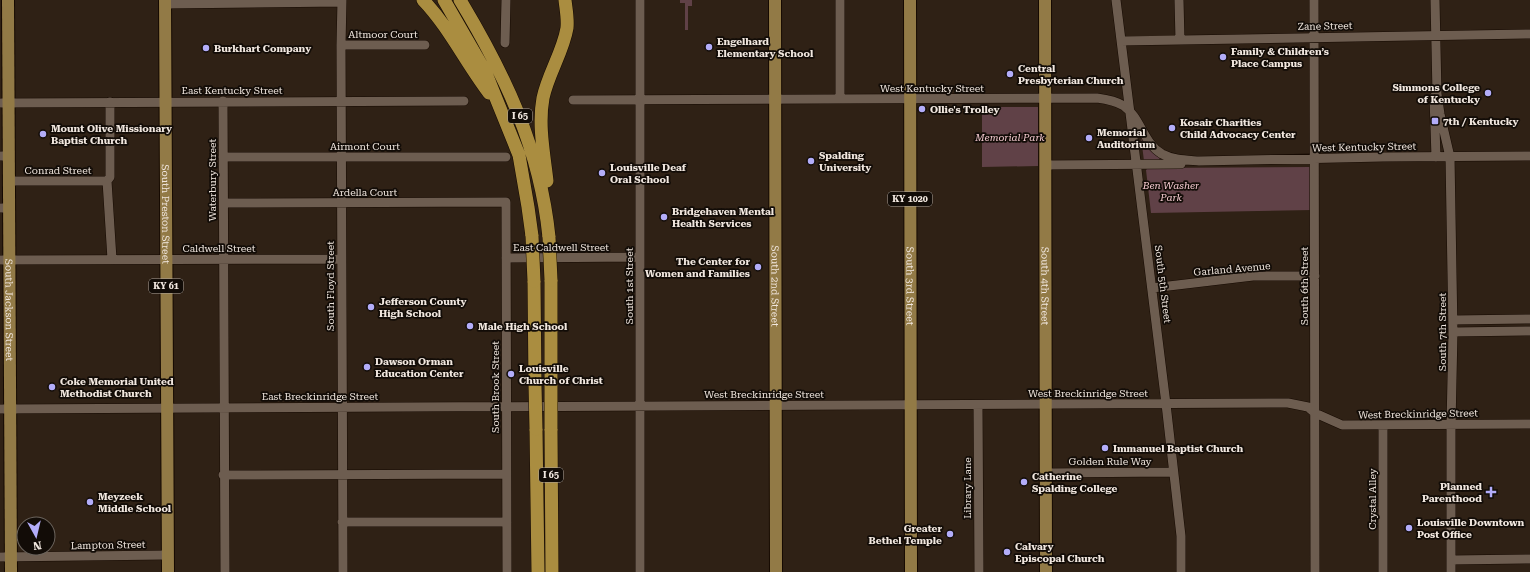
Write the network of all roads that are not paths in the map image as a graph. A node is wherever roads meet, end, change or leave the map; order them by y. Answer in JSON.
{"nodes":[{"id":1,"x":8,"y":0,"type":"edge"},
{"id":2,"x":423,"y":0,"type":"edge"},
{"id":3,"x":444,"y":0,"type":"edge"},
{"id":4,"x":460,"y":0,"type":"edge"},
{"id":5,"x":506,"y":0,"type":"edge"},
{"id":6,"x":566,"y":0,"type":"edge"},
{"id":7,"x":640,"y":0,"type":"edge"},
{"id":8,"x":775,"y":0,"type":"edge"},
{"id":9,"x":840,"y":0,"type":"edge"},
{"id":10,"x":910,"y":0,"type":"edge"},
{"id":11,"x":1044,"y":0,"type":"edge"},
{"id":12,"x":1116,"y":0,"type":"edge"},
{"id":13,"x":1179,"y":0,"type":"edge"},
{"id":14,"x":1314,"y":0,"type":"edge"},
{"id":15,"x":1435,"y":0,"type":"edge"},
{"id":16,"x":342,"y":1,"type":"edge"},
{"id":17,"x":165,"y":2,"type":"edge"},
{"id":18,"x":1530,"y":34,"type":"edge"},
{"id":19,"x":1435,"y":36,"type":"junction"},
{"id":20,"x":1314,"y":38,"type":"junction"},
{"id":21,"x":1180,"y":40,"type":"junction"},
{"id":22,"x":1121,"y":41,"type":"junction"},
{"id":23,"x":506,"y":43,"type":"dead end"},
{"id":24,"x":341,"y":45,"type":"junction"},
{"id":25,"x":425,"y":45,"type":"dead end"},
{"id":26,"x":489,"y":88,"type":"junction"},
{"id":27,"x":1437,"y":94,"type":"junction"},
{"id":28,"x":1045,"y":98,"type":"junction"},
{"id":29,"x":775,"y":99,"type":"junction"},
{"id":30,"x":840,"y":99,"type":"junction"},
{"id":31,"x":910,"y":99,"type":"junction"},
{"id":32,"x":573,"y":100,"type":"dead end"},
{"id":33,"x":640,"y":100,"type":"junction"},
{"id":34,"x":223,"y":101,"type":"junction"},
{"id":35,"x":341,"y":101,"type":"junction"},
{"id":36,"x":464,"y":101,"type":"dead end"},
{"id":37,"x":110,"y":102,"type":"junction"},
{"id":38,"x":166,"y":102,"type":"junction"},
{"id":39,"x":4,"y":103,"type":"edge"},
{"id":40,"x":1130,"y":113,"type":"junction"},
{"id":41,"x":4,"y":156,"type":"edge"},
{"id":42,"x":1530,"y":156,"type":"edge"},
{"id":43,"x":341,"y":157,"type":"junction"},
{"id":44,"x":506,"y":157,"type":"dead end"},
{"id":45,"x":1436,"y":157,"type":"junction"},
{"id":46,"x":1450,"y":157,"type":"junction"},
{"id":47,"x":223,"y":158,"type":"junction"},
{"id":48,"x":1316,"y":159,"type":"junction"},
{"id":49,"x":1198,"y":161,"type":"junction"},
{"id":50,"x":1045,"y":165,"type":"junction"},
{"id":51,"x":1136,"y":165,"type":"junction"},
{"id":52,"x":541,"y":168,"type":"junction"},
{"id":53,"x":9,"y":181,"type":"junction"},
{"id":54,"x":107,"y":182,"type":"junction"},
{"id":55,"x":506,"y":202,"type":"joint"},
{"id":56,"x":224,"y":203,"type":"junction"},
{"id":57,"x":341,"y":203,"type":"junction"},
{"id":58,"x":4,"y":208,"type":"edge"},
{"id":59,"x":640,"y":257,"type":"junction"},
{"id":60,"x":506,"y":258,"type":"junction"},
{"id":61,"x":166,"y":259,"type":"junction"},
{"id":62,"x":224,"y":259,"type":"junction"},
{"id":63,"x":341,"y":259,"type":"junction"},
{"id":64,"x":5,"y":260,"type":"edge"},
{"id":65,"x":112,"y":260,"type":"junction"},
{"id":66,"x":1315,"y":276,"type":"junction"},
{"id":67,"x":1152,"y":288,"type":"junction"},
{"id":68,"x":1530,"y":319,"type":"edge"},
{"id":69,"x":1453,"y":320,"type":"junction"},
{"id":70,"x":1530,"y":331,"type":"edge"},
{"id":71,"x":1454,"y":332,"type":"junction"},
{"id":72,"x":911,"y":404,"type":"junction"},
{"id":73,"x":978,"y":404,"type":"junction"},
{"id":74,"x":1045,"y":404,"type":"junction"},
{"id":75,"x":1166,"y":404,"type":"junction"},
{"id":76,"x":776,"y":405,"type":"junction"},
{"id":77,"x":506,"y":406,"type":"junction"},
{"id":78,"x":641,"y":406,"type":"junction"},
{"id":79,"x":225,"y":407,"type":"junction"},
{"id":80,"x":342,"y":407,"type":"junction"},
{"id":81,"x":167,"y":408,"type":"junction"},
{"id":82,"x":5,"y":409,"type":"edge"},
{"id":83,"x":1315,"y":413,"type":"junction"},
{"id":84,"x":1530,"y":424,"type":"edge"},
{"id":85,"x":1451,"y":425,"type":"junction"},
{"id":86,"x":1383,"y":426,"type":"junction"},
{"id":87,"x":1173,"y":472,"type":"junction"},
{"id":88,"x":1046,"y":473,"type":"junction"},
{"id":89,"x":342,"y":474,"type":"junction"},
{"id":90,"x":506,"y":474,"type":"junction"},
{"id":91,"x":223,"y":475,"type":"junction"},
{"id":92,"x":342,"y":522,"type":"junction"},
{"id":93,"x":506,"y":522,"type":"junction"},
{"id":94,"x":167,"y":556,"type":"junction"},
{"id":95,"x":5,"y":557,"type":"edge"},
{"id":96,"x":1530,"y":559,"type":"edge"},
{"id":97,"x":1451,"y":560,"type":"junction"},
{"id":98,"x":533,"y":570,"type":"edge"},
{"id":99,"x":555,"y":570,"type":"edge"},
{"id":100,"x":11,"y":572,"type":"edge"},
{"id":101,"x":168,"y":572,"type":"edge"},
{"id":102,"x":225,"y":572,"type":"edge"},
{"id":103,"x":343,"y":572,"type":"edge"},
{"id":104,"x":507,"y":572,"type":"edge"},
{"id":105,"x":640,"y":572,"type":"edge"},
{"id":106,"x":776,"y":572,"type":"edge"},
{"id":107,"x":911,"y":572,"type":"edge"},
{"id":108,"x":979,"y":572,"type":"edge"},
{"id":109,"x":1046,"y":572,"type":"edge"},
{"id":110,"x":1181,"y":572,"type":"edge"},
{"id":111,"x":1315,"y":572,"type":"edge"},
{"id":112,"x":1383,"y":572,"type":"edge"},
{"id":113,"x":1451,"y":572,"type":"edge"}],
"edges":[{"from":1,"to":39,"type":"main road","name":"South Jackson Street"},
{"from":2,"to":26,"type":"highway"},
{"from":3,"to":26,"type":"highway"},
{"from":4,"to":52,"type":"highway","number":"I 65"},
{"from":5,"to":23,"type":"street"},
{"from":6,"to":52,"type":"highway"},
{"from":7,"to":33,"type":"street","name":"South 1st Street"},
{"from":8,"to":29,"type":"main road","name":"South 2nd Street"},
{"from":9,"to":30,"type":"street"},
{"from":10,"to":31,"type":"main road","name":"South 3rd Street","number":"KY 1020"},
{"from":11,"to":28,"type":"main road","name":"South 4th Street"},
{"from":12,"to":22,"type":"street","name":"South 5th Street"},
{"from":13,"to":21,"type":"street"},
{"from":14,"to":20,"type":"street","name":"South 6th Street"},
{"from":15,"to":19,"type":"street","name":"South 7th Street"},
{"from":16,"to":17,"type":"street"},
{"from":16,"to":24,"type":"street","name":"South Floyd Street"},
{"from":17,"to":38,"type":"main road","name":"South Preston Street","number":"KY 61"},
{"from":18,"to":19,"type":"street","name":"Zane Street"},
{"from":19,"to":20,"type":"street","name":"Zane Street"},
{"from":19,"to":27,"type":"street","name":"South 7th Street"},
{"from":20,"to":21,"type":"street","name":"Zane Street"},
{"from":20,"to":48,"type":"street","name":"South 6th Street"},
{"from":21,"to":22,"type":"street","name":"Zane Street"},
{"from":22,"to":40,"type":"street","name":"South 5th Street"},
{"from":24,"to":25,"type":"street","name":"Altmoor Court"},
{"from":24,"to":35,"type":"street","name":"South Floyd Street"},
{"from":26,"to":98,"type":"highway","number":"I 65","bridge":true},
{"from":27,"to":45,"type":"street","name":"South 7th Street"},
{"from":27,"to":46,"type":"street","name":"South 7th Street"},
{"from":28,"to":31,"type":"street","name":"West Kentucky Street"},
{"from":28,"to":40,"type":"street","name":"West Kentucky Street"},
{"from":28,"to":50,"type":"main road","name":"South 4th Street"},
{"from":29,"to":30,"type":"street","name":"West Kentucky Street"},
{"from":29,"to":33,"type":"street","name":"West Kentucky Street"},
{"from":29,"to":76,"type":"main road","name":"South 2nd Street"},
{"from":30,"to":31,"type":"street","name":"West Kentucky Street"},
{"from":31,"to":72,"type":"main road","name":"South 3rd Street","number":"KY 1020"},
{"from":32,"to":33,"type":"street"},
{"from":33,"to":59,"type":"street","name":"South 1st Street"},
{"from":34,"to":35,"type":"street","name":"East Kentucky Street"},
{"from":34,"to":38,"type":"street","name":"East Kentucky Street"},
{"from":34,"to":47,"type":"street","name":"Waterbury Street"},
{"from":35,"to":36,"type":"street","name":"East Kentucky Street"},
{"from":35,"to":43,"type":"street","name":"South Floyd Street"},
{"from":37,"to":38,"type":"street","name":"East Kentucky Street"},
{"from":37,"to":39,"type":"street","name":"East Kentucky Street"},
{"from":37,"to":54,"type":"street"},
{"from":38,"to":61,"type":"main road","name":"South Preston Street","number":"KY 61"},
{"from":39,"to":41,"type":"main road","name":"South Jackson Street"},
{"from":40,"to":49,"type":"street","name":"West Kentucky Street"},
{"from":40,"to":51,"type":"street","name":"South 5th Street"},
{"from":41,"to":53,"type":"main road","name":"South Jackson Street"},
{"from":42,"to":46,"type":"street","name":"West Kentucky Street"},
{"from":43,"to":44,"type":"street","name":"Airmont Court"},
{"from":43,"to":47,"type":"street","name":"Airmont Court"},
{"from":43,"to":57,"type":"street","name":"South Floyd Street"},
{"from":45,"to":46,"type":"street","name":"West Kentucky Street"},
{"from":45,"to":48,"type":"street","name":"West Kentucky Street"},
{"from":46,"to":69,"type":"street","name":"South 7th Street"},
{"from":47,"to":56,"type":"street","name":"Waterbury Street"},
{"from":48,"to":49,"type":"street","name":"West Kentucky Street"},
{"from":48,"to":66,"type":"street","name":"South 6th Street"},
{"from":49,"to":51,"type":"street","name":"West Kentucky Street"},
{"from":50,"to":51,"type":"street","name":"West Kentucky Street"},
{"from":50,"to":74,"type":"main road","name":"South 4th Street"},
{"from":51,"to":67,"type":"street","name":"South 5th Street"},
{"from":52,"to":99,"type":"highway","number":"I 65","bridge":true},
{"from":53,"to":54,"type":"street","name":"Conrad Street"},
{"from":53,"to":58,"type":"main road","name":"South Jackson Street"},
{"from":54,"to":65,"type":"street"},
{"from":55,"to":57,"type":"street","name":"Ardella Court"},
{"from":55,"to":60,"type":"street","name":"South Brook Street"},
{"from":56,"to":57,"type":"street","name":"Ardella Court"},
{"from":56,"to":62,"type":"street","name":"Waterbury Street"},
{"from":57,"to":63,"type":"street","name":"South Floyd Street"},
{"from":58,"to":64,"type":"main road","name":"South Jackson Street"},
{"from":59,"to":60,"type":"street","name":"East Caldwell Street"},
{"from":59,"to":78,"type":"street","name":"South 1st Street"},
{"from":60,"to":77,"type":"street","name":"South Brook Street"},
{"from":61,"to":62,"type":"street","name":"Caldwell Street"},
{"from":61,"to":65,"type":"street","name":"Caldwell Street"},
{"from":61,"to":81,"type":"main road","name":"South Preston Street","number":"KY 61"},
{"from":62,"to":63,"type":"street","name":"Caldwell Street"},
{"from":62,"to":79,"type":"street","name":"Waterbury Street"},
{"from":63,"to":80,"type":"street","name":"South Floyd Street"},
{"from":64,"to":65,"type":"street","name":"Caldwell Street"},
{"from":64,"to":82,"type":"main road","name":"South Jackson Street"},
{"from":66,"to":67,"type":"street","name":"Garland Avenue"},
{"from":66,"to":83,"type":"street","name":"South 6th Street"},
{"from":67,"to":75,"type":"street","name":"South 5th Street"},
{"from":68,"to":69,"type":"street"},
{"from":69,"to":71,"type":"street","name":"South 7th Street"},
{"from":70,"to":71,"type":"street"},
{"from":71,"to":85,"type":"street","name":"South 7th Street"},
{"from":72,"to":73,"type":"street","name":"West Breckinridge Street"},
{"from":72,"to":76,"type":"street","name":"West Breckinridge Street"},
{"from":72,"to":107,"type":"main road","name":"South 3rd Street","number":"KY 1020"},
{"from":73,"to":74,"type":"street","name":"West Breckinridge Street"},
{"from":73,"to":108,"type":"street","name":"Library Lane"},
{"from":74,"to":75,"type":"street","name":"West Breckinridge Street"},
{"from":74,"to":88,"type":"main road","name":"South 4th Street"},
{"from":75,"to":83,"type":"street","name":"West Breckinridge Street"},
{"from":75,"to":87,"type":"street","name":"South 5th Street"},
{"from":76,"to":78,"type":"street","name":"West Breckinridge Street"},
{"from":76,"to":106,"type":"main road","name":"South 2nd Street"},
{"from":77,"to":78,"type":"street","name":"East Breckinridge Street"},
{"from":77,"to":80,"type":"street","name":"East Breckinridge Street"},
{"from":77,"to":90,"type":"street","name":"South Brook Street"},
{"from":78,"to":105,"type":"street","name":"South 1st Street"},
{"from":79,"to":80,"type":"street","name":"East Breckinridge Street"},
{"from":79,"to":81,"type":"street","name":"East Breckinridge Street"},
{"from":79,"to":91,"type":"street","name":"Waterbury Street"},
{"from":80,"to":89,"type":"street","name":"South Floyd Street"},
{"from":81,"to":82,"type":"street","name":"East Breckinridge Street"},
{"from":81,"to":94,"type":"main road","name":"South Preston Street","number":"KY 61"},
{"from":82,"to":95,"type":"main road","name":"South Jackson Street"},
{"from":83,"to":86,"type":"street","name":"West Breckinridge Street"},
{"from":83,"to":111,"type":"street","name":"South 6th Street"},
{"from":84,"to":85,"type":"street","name":"West Breckinridge Street"},
{"from":85,"to":86,"type":"street","name":"West Breckinridge Street"},
{"from":85,"to":97,"type":"street","name":"South 7th Street"},
{"from":86,"to":112,"type":"street","name":"Crystal Alley"},
{"from":87,"to":88,"type":"street","name":"Golden Rule Way"},
{"from":87,"to":110,"type":"street","name":"South 5th Street"},
{"from":88,"to":109,"type":"main road","name":"South 4th Street"},
{"from":89,"to":90,"type":"street"},
{"from":89,"to":91,"type":"street"},
{"from":89,"to":92,"type":"street","name":"South Floyd Street"},
{"from":90,"to":93,"type":"street","name":"South Brook Street"},
{"from":91,"to":102,"type":"street","name":"Waterbury Street"},
{"from":92,"to":93,"type":"street"},
{"from":92,"to":103,"type":"street","name":"South Floyd Street"},
{"from":93,"to":104,"type":"street","name":"South Brook Street"},
{"from":94,"to":95,"type":"street","name":"Lampton Street"},
{"from":94,"to":101,"type":"main road","name":"South Preston Street","number":"KY 61"},
{"from":95,"to":100,"type":"main road","name":"South Jackson Street"},
{"from":96,"to":97,"type":"street"},
{"from":97,"to":113,"type":"street","name":"South 7th Street"}]}
